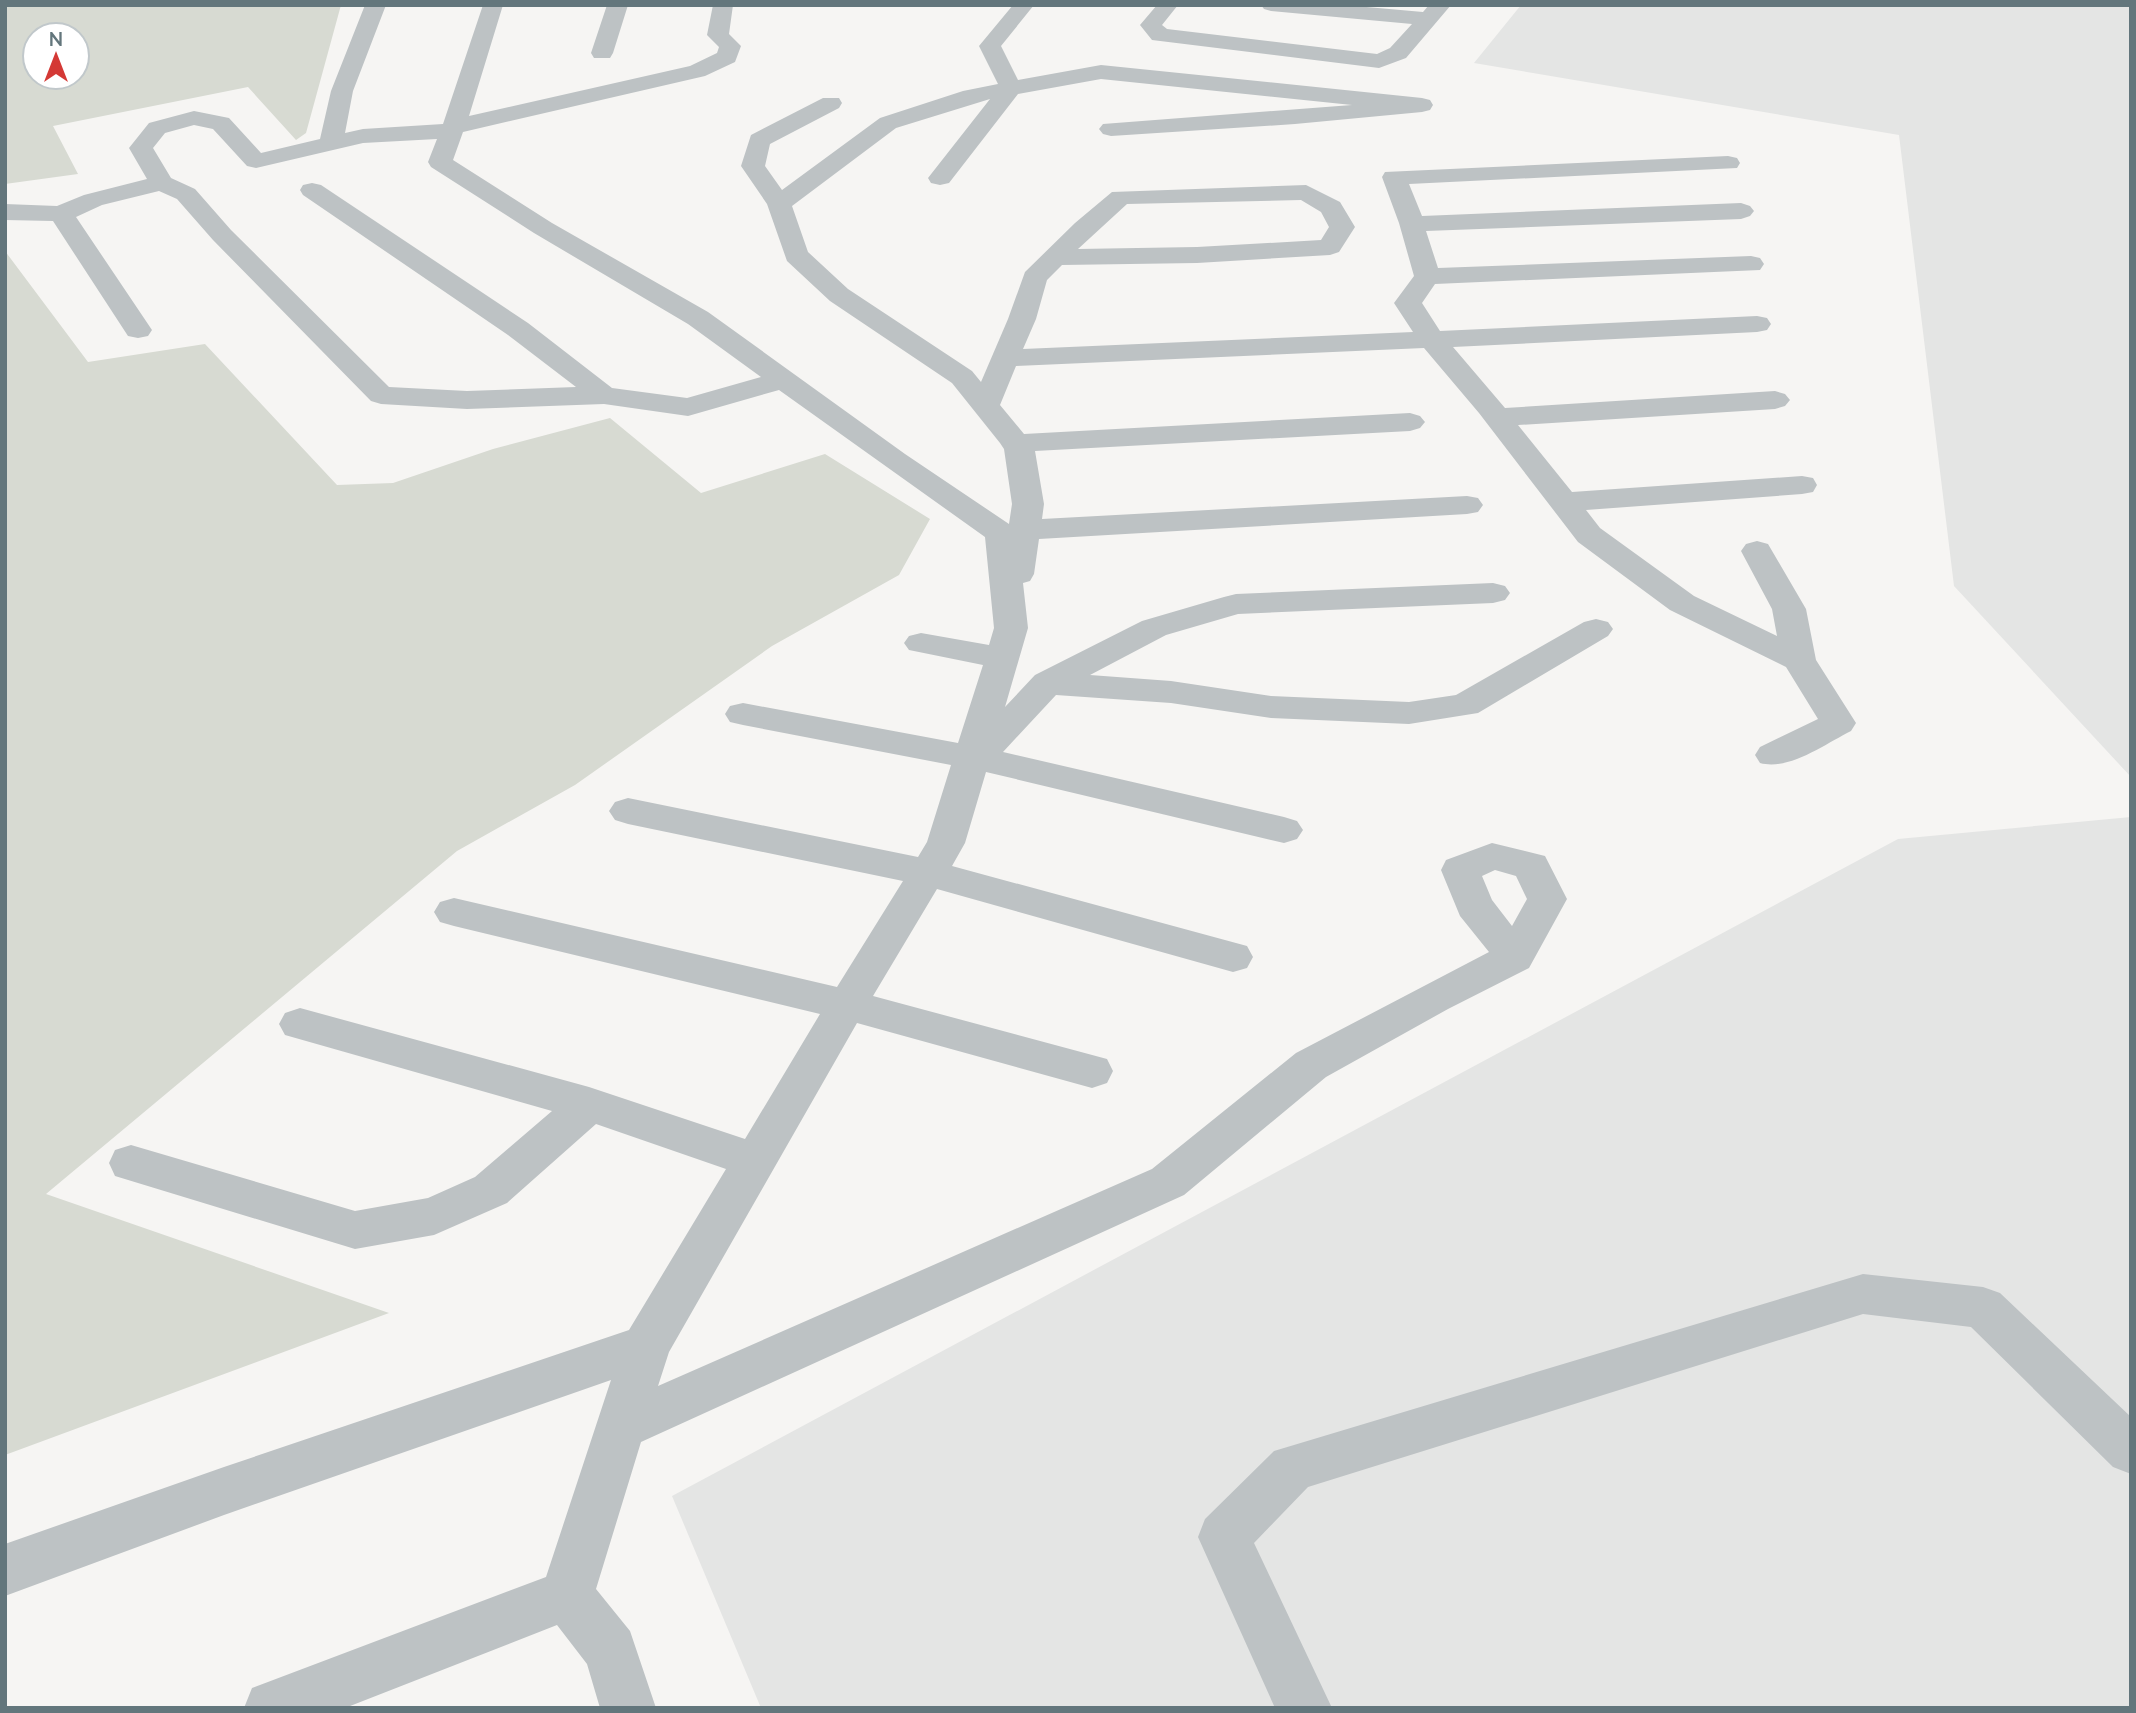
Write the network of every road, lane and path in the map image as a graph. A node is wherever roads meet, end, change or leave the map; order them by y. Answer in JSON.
{"nodes":[{"id":1,"x":376,"y":5,"type":"edge"},
{"id":2,"x":494,"y":5,"type":"edge"},
{"id":3,"x":618,"y":5,"type":"edge"},
{"id":4,"x":723,"y":5,"type":"edge"},
{"id":5,"x":1024,"y":5,"type":"edge"},
{"id":6,"x":1168,"y":5,"type":"edge"},
{"id":7,"x":1271,"y":5,"type":"edge"},
{"id":8,"x":1434,"y":12,"type":"edge"},
{"id":9,"x":1151,"y":24,"type":"junction"},
{"id":10,"x":602,"y":52,"type":"dead end"},
{"id":11,"x":1119,"y":74,"type":"junction"},
{"id":12,"x":1012,"y":88,"type":"junction"},
{"id":13,"x":831,"y":103,"type":"dead end"},
{"id":14,"x":453,"y":129,"type":"junction"},
{"id":15,"x":1111,"y":129,"type":"dead end"},
{"id":16,"x":331,"y":144,"type":"junction"},
{"id":17,"x":1728,"y":163,"type":"dead end"},
{"id":18,"x":940,"y":178,"type":"dead end"},
{"id":19,"x":162,"y":183,"type":"junction"},
{"id":20,"x":312,"y":190,"type":"dead end"},
{"id":21,"x":779,"y":204,"type":"junction"},
{"id":22,"x":1741,"y":211,"type":"dead end"},
{"id":23,"x":5,"y":212,"type":"edge"},
{"id":24,"x":61,"y":214,"type":"junction"},
{"id":25,"x":1412,"y":224,"type":"junction"},
{"id":26,"x":1057,"y":257,"type":"junction"},
{"id":27,"x":1751,"y":264,"type":"dead end"},
{"id":28,"x":1427,"y":276,"type":"junction"},
{"id":29,"x":1758,"y":324,"type":"dead end"},
{"id":30,"x":138,"y":330,"type":"dead end"},
{"id":31,"x":1432,"y":340,"type":"junction"},
{"id":32,"x":1005,"y":358,"type":"junction"},
{"id":33,"x":783,"y":380,"type":"junction"},
{"id":34,"x":604,"y":395,"type":"junction"},
{"id":35,"x":1774,"y":400,"type":"dead end"},
{"id":36,"x":985,"y":406,"type":"junction"},
{"id":37,"x":1497,"y":417,"type":"junction"},
{"id":38,"x":1410,"y":422,"type":"dead end"},
{"id":39,"x":1016,"y":443,"type":"junction"},
{"id":40,"x":1802,"y":485,"type":"dead end"},
{"id":41,"x":1562,"y":502,"type":"junction"},
{"id":42,"x":1467,"y":505,"type":"dead end"},
{"id":43,"x":1024,"y":530,"type":"junction"},
{"id":44,"x":1757,"y":551,"type":"dead end"},
{"id":45,"x":1493,"y":593,"type":"dead end"},
{"id":46,"x":1596,"y":629,"type":"dead end"},
{"id":47,"x":921,"y":643,"type":"dead end"},
{"id":48,"x":1006,"y":643,"type":"junction"},
{"id":49,"x":1799,"y":660,"type":"junction"},
{"id":50,"x":1047,"y":683,"type":"junction"},
{"id":51,"x":743,"y":714,"type":"dead end"},
{"id":52,"x":1773,"y":755,"type":"dead end"},
{"id":53,"x":974,"y":758,"type":"junction"},
{"id":54,"x":628,"y":811,"type":"dead end"},
{"id":55,"x":1284,"y":830,"type":"dead end"},
{"id":56,"x":928,"y":873,"type":"junction"},
{"id":57,"x":454,"y":912,"type":"dead end"},
{"id":58,"x":1233,"y":957,"type":"dead end"},
{"id":59,"x":1515,"y":957,"type":"dead end"},
{"id":60,"x":847,"y":1005,"type":"junction"},
{"id":61,"x":300,"y":1024,"type":"dead end"},
{"id":62,"x":1092,"y":1071,"type":"dead end"},
{"id":63,"x":589,"y":1104,"type":"junction"},
{"id":64,"x":755,"y":1161,"type":"junction"},
{"id":65,"x":131,"y":1163,"type":"dead end"},
{"id":66,"x":646,"y":1346,"type":"junction"},
{"id":67,"x":620,"y":1427,"type":"junction"},
{"id":68,"x":2131,"y":1451,"type":"edge"},
{"id":69,"x":5,"y":1570,"type":"edge"},
{"id":70,"x":567,"y":1595,"type":"junction"},
{"id":71,"x":272,"y":1708,"type":"edge"},
{"id":72,"x":628,"y":1708,"type":"edge"},
{"id":73,"x":1304,"y":1708,"type":"edge"}],
"edges":[{"from":1,"to":16,"type":"street"},
{"from":2,"to":14,"type":"street"},
{"from":3,"to":10,"type":"street"},
{"from":4,"to":14,"type":"street"},
{"from":5,"to":12,"type":"street"},
{"from":6,"to":9,"type":"street"},
{"from":7,"to":8,"type":"street"},
{"from":8,"to":9,"type":"street"},
{"from":9,"to":11,"type":"street"},
{"from":11,"to":12,"type":"street"},
{"from":11,"to":15,"type":"street"},
{"from":12,"to":18,"type":"street"},
{"from":12,"to":21,"type":"street"},
{"from":13,"to":21,"type":"street"},
{"from":14,"to":16,"type":"street"},
{"from":14,"to":33,"type":"street"},
{"from":16,"to":19,"type":"street"},
{"from":17,"to":25,"type":"street"},
{"from":19,"to":24,"type":"street"},
{"from":19,"to":34,"type":"street"},
{"from":20,"to":34,"type":"street"},
{"from":21,"to":36,"type":"street"},
{"from":22,"to":25,"type":"street"},
{"from":23,"to":24,"type":"street"},
{"from":24,"to":30,"type":"street"},
{"from":25,"to":28,"type":"street"},
{"from":26,"to":26,"type":"street"},
{"from":26,"to":32,"type":"street"},
{"from":27,"to":28,"type":"street"},
{"from":28,"to":31,"type":"street"},
{"from":29,"to":31,"type":"street"},
{"from":31,"to":32,"type":"street"},
{"from":31,"to":37,"type":"street"},
{"from":32,"to":36,"type":"street"},
{"from":33,"to":34,"type":"street"},
{"from":33,"to":48,"type":"street"},
{"from":35,"to":37,"type":"street"},
{"from":36,"to":39,"type":"street"},
{"from":37,"to":41,"type":"street"},
{"from":38,"to":39,"type":"street"},
{"from":39,"to":43,"type":"street"},
{"from":40,"to":41,"type":"street"},
{"from":41,"to":49,"type":"street"},
{"from":42,"to":43,"type":"street"},
{"from":43,"to":48,"type":"street"},
{"from":44,"to":49,"type":"street"},
{"from":45,"to":50,"type":"street"},
{"from":46,"to":50,"type":"street"},
{"from":47,"to":48,"type":"street"},
{"from":48,"to":53,"type":"street"},
{"from":49,"to":52,"type":"street"},
{"from":50,"to":53,"type":"street"},
{"from":51,"to":53,"type":"street"},
{"from":53,"to":55,"type":"street"},
{"from":53,"to":56,"type":"street"},
{"from":54,"to":56,"type":"street"},
{"from":56,"to":58,"type":"street"},
{"from":56,"to":60,"type":"street"},
{"from":57,"to":60,"type":"street"},
{"from":59,"to":67,"type":"street"},
{"from":60,"to":62,"type":"street"},
{"from":60,"to":64,"type":"street"},
{"from":61,"to":63,"type":"street"},
{"from":63,"to":64,"type":"street"},
{"from":63,"to":65,"type":"street"},
{"from":64,"to":66,"type":"street"},
{"from":66,"to":67,"type":"street"},
{"from":66,"to":69,"type":"street"},
{"from":67,"to":70,"type":"street"},
{"from":68,"to":73,"type":"street"},
{"from":70,"to":71,"type":"street"},
{"from":70,"to":72,"type":"street"}]}
